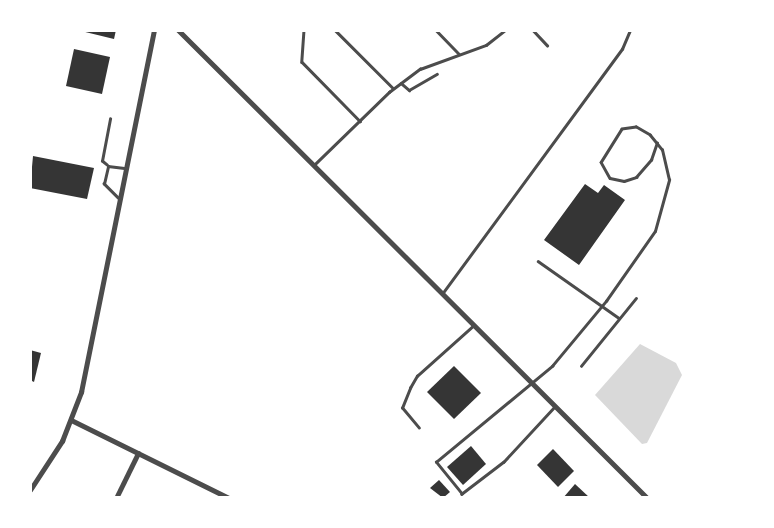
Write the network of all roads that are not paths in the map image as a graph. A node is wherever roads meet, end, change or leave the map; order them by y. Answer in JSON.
{"nodes":[{"id":1,"x":154,"y":30,"type":"edge"},
{"id":2,"x":178,"y":30,"type":"edge"},
{"id":3,"x":304,"y":30,"type":"edge"},
{"id":4,"x":335,"y":30,"type":"edge"},
{"id":5,"x":436,"y":30,"type":"edge"},
{"id":6,"x":505,"y":30,"type":"edge"},
{"id":7,"x":533,"y":30,"type":"edge"},
{"id":8,"x":630,"y":30,"type":"edge"},
{"id":9,"x":547,"y":45,"type":"dead end"},
{"id":10,"x":459,"y":54,"type":"junction"},
{"id":11,"x":437,"y":74,"type":"dead end"},
{"id":12,"x":401,"y":83,"type":"junction"},
{"id":13,"x":393,"y":88,"type":"junction"},
{"id":14,"x":110,"y":119,"type":"dead end"},
{"id":15,"x":360,"y":121,"type":"junction"},
{"id":16,"x":657,"y":143,"type":"junction"},
{"id":17,"x":314,"y":165,"type":"junction"},
{"id":18,"x":108,"y":166,"type":"junction"},
{"id":19,"x":127,"y":168,"type":"junction"},
{"id":20,"x":122,"y":199,"type":"junction"},
{"id":21,"x":538,"y":261,"type":"dead end"},
{"id":22,"x":442,"y":294,"type":"junction"},
{"id":23,"x":636,"y":298,"type":"dead end"},
{"id":24,"x":602,"y":306,"type":"junction"},
{"id":25,"x":620,"y":318,"type":"junction"},
{"id":26,"x":474,"y":325,"type":"junction"},
{"id":27,"x":581,"y":366,"type":"dead end"},
{"id":28,"x":531,"y":384,"type":"junction"},
{"id":29,"x":555,"y":407,"type":"junction"},
{"id":30,"x":71,"y":421,"type":"junction"},
{"id":31,"x":419,"y":428,"type":"dead end"},
{"id":32,"x":138,"y":453,"type":"junction"},
{"id":33,"x":30,"y":490,"type":"edge"},
{"id":34,"x":116,"y":498,"type":"edge"},
{"id":35,"x":229,"y":498,"type":"edge"},
{"id":36,"x":647,"y":498,"type":"edge"}],
"edges":[{"from":1,"to":19,"type":"street"},
{"from":2,"to":17,"type":"street"},
{"from":3,"to":15,"type":"lane"},
{"from":4,"to":13,"type":"lane"},
{"from":5,"to":10,"type":"lane"},
{"from":6,"to":10,"type":"lane"},
{"from":7,"to":9,"type":"lane"},
{"from":8,"to":22,"type":"lane"},
{"from":10,"to":12,"type":"lane"},
{"from":11,"to":12,"type":"lane"},
{"from":12,"to":13,"type":"lane"},
{"from":13,"to":15,"type":"lane"},
{"from":14,"to":18,"type":"lane"},
{"from":15,"to":17,"type":"lane"},
{"from":16,"to":16,"type":"lane"},
{"from":16,"to":24,"type":"lane"},
{"from":17,"to":22,"type":"street"},
{"from":18,"to":19,"type":"lane"},
{"from":18,"to":20,"type":"lane"},
{"from":19,"to":20,"type":"street"},
{"from":20,"to":30,"type":"street"},
{"from":21,"to":24,"type":"lane"},
{"from":22,"to":26,"type":"street"},
{"from":23,"to":25,"type":"lane"},
{"from":24,"to":25,"type":"lane"},
{"from":24,"to":28,"type":"lane"},
{"from":25,"to":27,"type":"lane"},
{"from":26,"to":28,"type":"street"},
{"from":26,"to":31,"type":"lane"},
{"from":28,"to":29,"type":"street"},
{"from":28,"to":29,"type":"lane"},
{"from":29,"to":36,"type":"street"},
{"from":30,"to":32,"type":"street"},
{"from":30,"to":33,"type":"street"},
{"from":32,"to":34,"type":"street"},
{"from":32,"to":35,"type":"street"}]}
